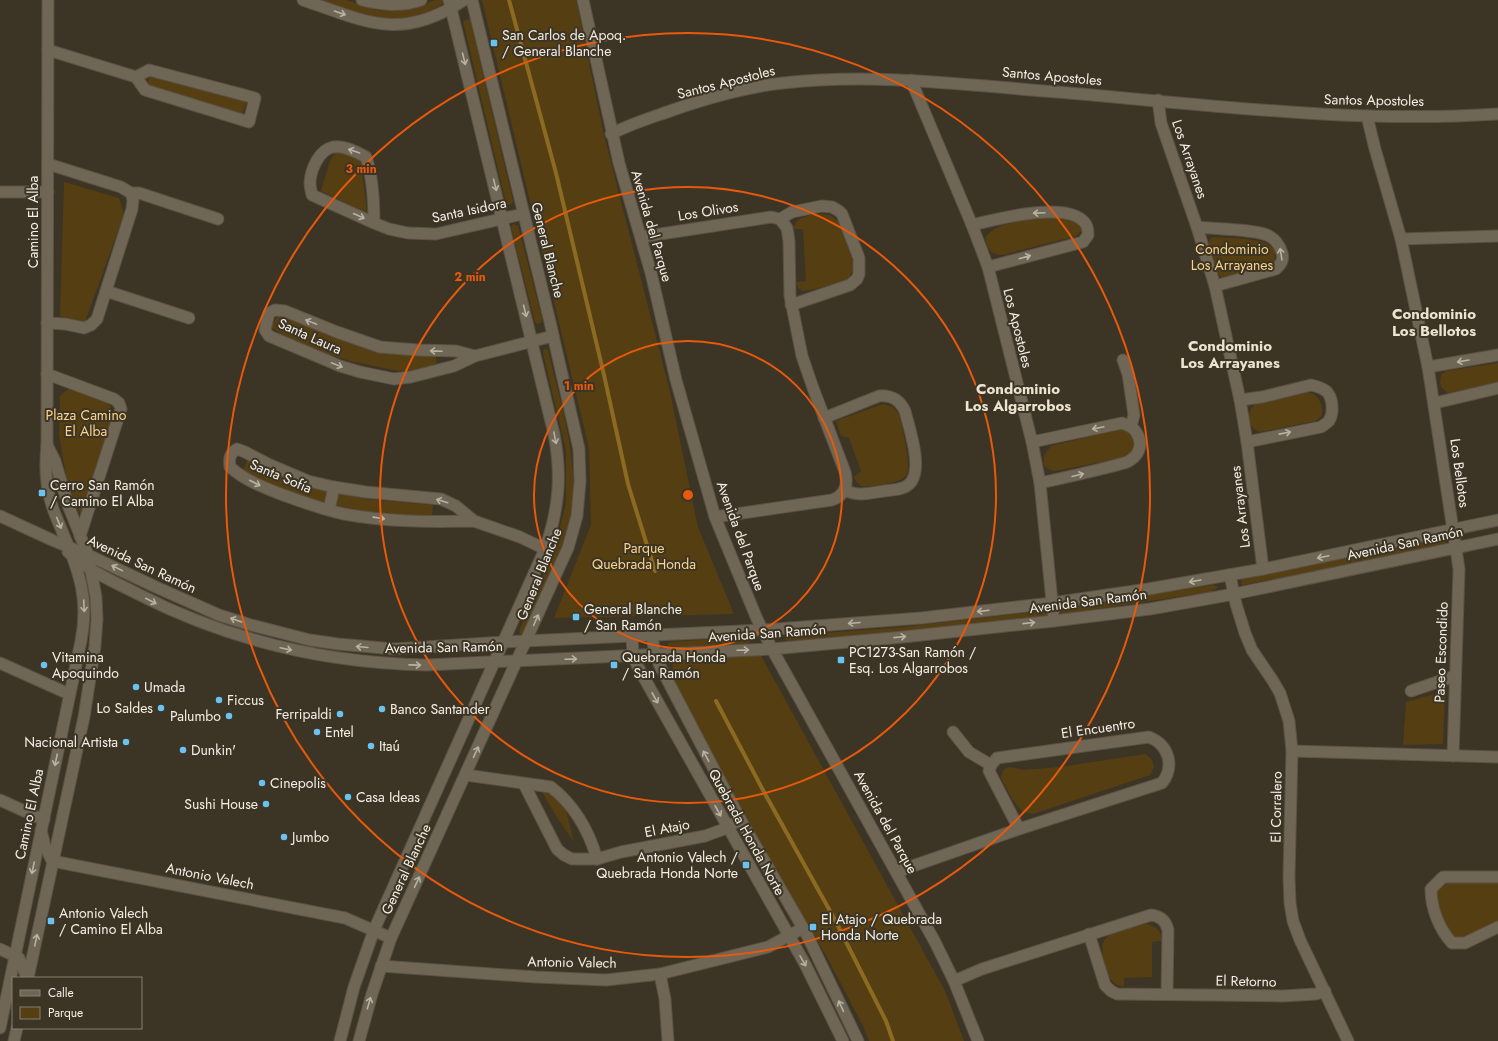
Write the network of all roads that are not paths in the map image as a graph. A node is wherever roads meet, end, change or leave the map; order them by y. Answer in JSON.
{"nodes":[{"id":1,"x":303,"y":0,"type":"edge"},
{"id":2,"x":362,"y":0,"type":"edge"},
{"id":3,"x":421,"y":0,"type":"edge"},
{"id":4,"x":464,"y":0,"type":"edge"},
{"id":5,"x":472,"y":0,"type":"edge"},
{"id":6,"x":583,"y":0,"type":"edge"},
{"id":7,"x":47,"y":2,"type":"edge"},
{"id":8,"x":450,"y":4,"type":"edge"},
{"id":9,"x":48,"y":50,"type":"junction"},
{"id":10,"x":136,"y":77,"type":"junction"},
{"id":11,"x":911,"y":80,"type":"junction"},
{"id":12,"x":1158,"y":100,"type":"junction"},
{"id":13,"x":1498,"y":114,"type":"edge"},
{"id":14,"x":1368,"y":116,"type":"junction"},
{"id":15,"x":611,"y":134,"type":"junction"},
{"id":16,"x":48,"y":164,"type":"junction"},
{"id":17,"x":0,"y":192,"type":"edge"},
{"id":18,"x":48,"y":192,"type":"junction"},
{"id":19,"x":131,"y":193,"type":"junction"},
{"id":20,"x":523,"y":214,"type":"junction"},
{"id":21,"x":503,"y":218,"type":"junction"},
{"id":22,"x":218,"y":219,"type":"dead end"},
{"id":23,"x":780,"y":220,"type":"junction"},
{"id":24,"x":374,"y":223,"type":"junction"},
{"id":25,"x":972,"y":225,"type":"junction"},
{"id":26,"x":1197,"y":227,"type":"junction"},
{"id":27,"x":1498,"y":236,"type":"edge"},
{"id":28,"x":641,"y":237,"type":"junction"},
{"id":29,"x":1401,"y":239,"type":"junction"},
{"id":30,"x":988,"y":268,"type":"junction"},
{"id":31,"x":1215,"y":286,"type":"junction"},
{"id":32,"x":106,"y":292,"type":"junction"},
{"id":33,"x":791,"y":305,"type":"junction"},
{"id":34,"x":189,"y":318,"type":"dead end"},
{"id":35,"x":47,"y":323,"type":"junction"},
{"id":36,"x":553,"y":336,"type":"junction"},
{"id":37,"x":532,"y":341,"type":"junction"},
{"id":38,"x":1498,"y":355,"type":"edge"},
{"id":39,"x":475,"y":356,"type":"junction"},
{"id":40,"x":1123,"y":360,"type":"dead end"},
{"id":41,"x":1428,"y":367,"type":"junction"},
{"id":42,"x":47,"y":374,"type":"junction"},
{"id":43,"x":1498,"y":388,"type":"edge"},
{"id":44,"x":1240,"y":400,"type":"junction"},
{"id":45,"x":1435,"y":403,"type":"junction"},
{"id":46,"x":824,"y":418,"type":"junction"},
{"id":47,"x":1131,"y":426,"type":"junction"},
{"id":48,"x":1032,"y":442,"type":"junction"},
{"id":49,"x":1247,"y":442,"type":"junction"},
{"id":50,"x":47,"y":444,"type":"junction"},
{"id":51,"x":1040,"y":483,"type":"junction"},
{"id":52,"x":334,"y":487,"type":"junction"},
{"id":53,"x":845,"y":490,"type":"junction"},
{"id":54,"x":329,"y":510,"type":"junction"},
{"id":55,"x":0,"y":516,"type":"edge"},
{"id":56,"x":715,"y":517,"type":"junction"},
{"id":57,"x":1498,"y":520,"type":"edge"},
{"id":58,"x":474,"y":521,"type":"junction"},
{"id":59,"x":1453,"y":530,"type":"junction"},
{"id":60,"x":80,"y":536,"type":"junction"},
{"id":61,"x":1498,"y":539,"type":"edge"},
{"id":62,"x":1456,"y":548,"type":"junction"},
{"id":63,"x":545,"y":549,"type":"junction"},
{"id":64,"x":70,"y":551,"type":"junction"},
{"id":65,"x":88,"y":555,"type":"junction"},
{"id":66,"x":1263,"y":569,"type":"junction"},
{"id":67,"x":92,"y":570,"type":"junction"},
{"id":68,"x":1230,"y":575,"type":"junction"},
{"id":69,"x":1234,"y":594,"type":"junction"},
{"id":70,"x":1052,"y":602,"type":"junction"},
{"id":71,"x":1054,"y":621,"type":"junction"},
{"id":72,"x":763,"y":630,"type":"junction"},
{"id":73,"x":632,"y":636,"type":"junction"},
{"id":74,"x":652,"y":636,"type":"junction"},
{"id":75,"x":527,"y":641,"type":"junction"},
{"id":76,"x":504,"y":642,"type":"junction"},
{"id":77,"x":772,"y":649,"type":"junction"},
{"id":78,"x":655,"y":654,"type":"junction"},
{"id":79,"x":633,"y":656,"type":"junction"},
{"id":80,"x":518,"y":661,"type":"junction"},
{"id":81,"x":495,"y":662,"type":"junction"},
{"id":82,"x":0,"y":663,"type":"edge"},
{"id":83,"x":1455,"y":676,"type":"junction"},
{"id":84,"x":1411,"y":691,"type":"dead end"},
{"id":85,"x":69,"y":694,"type":"junction"},
{"id":86,"x":953,"y":732,"type":"dead end"},
{"id":87,"x":1292,"y":751,"type":"junction"},
{"id":88,"x":1453,"y":756,"type":"junction"},
{"id":89,"x":1498,"y":757,"type":"edge"},
{"id":90,"x":991,"y":764,"type":"junction"},
{"id":91,"x":466,"y":776,"type":"junction"},
{"id":92,"x":524,"y":784,"type":"junction"},
{"id":93,"x":0,"y":800,"type":"edge"},
{"id":94,"x":740,"y":819,"type":"junction"},
{"id":95,"x":42,"y":825,"type":"junction"},
{"id":96,"x":727,"y":828,"type":"junction"},
{"id":97,"x":1019,"y":829,"type":"junction"},
{"id":98,"x":597,"y":859,"type":"junction"},
{"id":99,"x":52,"y":861,"type":"junction"},
{"id":100,"x":897,"y":873,"type":"junction"},
{"id":101,"x":1498,"y":877,"type":"edge"},
{"id":102,"x":1498,"y":927,"type":"edge"},
{"id":103,"x":803,"y":928,"type":"junction"},
{"id":104,"x":374,"y":930,"type":"junction"},
{"id":105,"x":1089,"y":934,"type":"junction"},
{"id":106,"x":788,"y":936,"type":"junction"},
{"id":107,"x":391,"y":938,"type":"junction"},
{"id":108,"x":0,"y":949,"type":"edge"},
{"id":109,"x":15,"y":955,"type":"junction"},
{"id":110,"x":381,"y":966,"type":"junction"},
{"id":111,"x":660,"y":974,"type":"junction"},
{"id":112,"x":27,"y":977,"type":"edge"},
{"id":113,"x":27,"y":977,"type":"edge"},
{"id":114,"x":954,"y":981,"type":"junction"},
{"id":115,"x":1325,"y":991,"type":"junction"},
{"id":116,"x":1167,"y":994,"type":"junction"},
{"id":117,"x":0,"y":1028,"type":"edge"},
{"id":118,"x":17,"y":1029,"type":"edge"},
{"id":119,"x":14,"y":1041,"type":"edge"},
{"id":120,"x":340,"y":1041,"type":"edge"},
{"id":121,"x":359,"y":1041,"type":"edge"},
{"id":122,"x":668,"y":1041,"type":"edge"},
{"id":123,"x":843,"y":1041,"type":"edge"},
{"id":124,"x":858,"y":1041,"type":"edge"},
{"id":125,"x":978,"y":1041,"type":"edge"},
{"id":126,"x":1348,"y":1041,"type":"edge"}],
"edges":[{"from":1,"to":8,"type":"street","one_way":true},
{"from":2,"to":3,"type":"street"},
{"from":4,"to":8,"type":"street"},
{"from":5,"to":20,"type":"street","name":"General Blanche"},
{"from":6,"to":15,"type":"street","name":"Avenida del Parque"},
{"from":7,"to":9,"type":"street","name":"Camino El Alba"},
{"from":8,"to":21,"type":"street","name":"General Blanche","one_way":true},
{"from":9,"to":10,"type":"street"},
{"from":9,"to":16,"type":"street","name":"Camino El Alba"},
{"from":10,"to":10,"type":"street"},
{"from":11,"to":12,"type":"street","name":"Santos Apostoles"},
{"from":11,"to":15,"type":"street","name":"Santos Apostoles"},
{"from":11,"to":25,"type":"street","name":"Los Apostoles"},
{"from":12,"to":14,"type":"street","name":"Santos Apostoles"},
{"from":12,"to":26,"type":"street","name":"Los Arrayanes"},
{"from":13,"to":14,"type":"street","name":"Santos Apostoles"},
{"from":14,"to":29,"type":"street","name":"Los Bellotos"},
{"from":15,"to":28,"type":"street","name":"Avenida del Parque"},
{"from":16,"to":18,"type":"street","name":"Camino El Alba"},
{"from":16,"to":19,"type":"street"},
{"from":17,"to":18,"type":"street"},
{"from":18,"to":35,"type":"street","name":"Camino El Alba"},
{"from":19,"to":22,"type":"street"},
{"from":19,"to":32,"type":"street"},
{"from":20,"to":21,"type":"street","name":"Santa Isidora"},
{"from":20,"to":36,"type":"street","name":"General Blanche"},
{"from":21,"to":24,"type":"street","name":"Santa Isidora"},
{"from":21,"to":37,"type":"street","name":"General Blanche","one_way":true},
{"from":23,"to":28,"type":"street","name":"Los Olivos"},
{"from":23,"to":33,"type":"street"},
{"from":23,"to":33,"type":"street"},
{"from":24,"to":24,"type":"street","name":"Santa Isidora","one_way":true},
{"from":25,"to":30,"type":"street","name":"Los Apostoles"},
{"from":30,"to":25,"type":"street","one_way":true},
{"from":26,"to":31,"type":"street","name":"Los Arrayanes"},
{"from":31,"to":26,"type":"street","one_way":true},
{"from":27,"to":29,"type":"street"},
{"from":28,"to":56,"type":"street","name":"Avenida del Parque"},
{"from":29,"to":41,"type":"street","name":"Los Bellotos"},
{"from":30,"to":48,"type":"street","name":"Los Apostoles"},
{"from":31,"to":44,"type":"street","name":"Los Arrayanes"},
{"from":32,"to":34,"type":"street"},
{"from":32,"to":35,"type":"street"},
{"from":33,"to":46,"type":"street"},
{"from":35,"to":42,"type":"street","name":"Camino El Alba"},
{"from":36,"to":37,"type":"street","name":"Santa Laura"},
{"from":75,"to":36,"type":"street","name":"General Blanche","one_way":true},
{"from":37,"to":39,"type":"street","name":"Santa Laura"},
{"from":37,"to":63,"type":"street","name":"General Blanche","one_way":true},
{"from":38,"to":41,"type":"street","one_way":true},
{"from":39,"to":39,"type":"street","name":"Santa Laura","one_way":true},
{"from":40,"to":47,"type":"street"},
{"from":41,"to":45,"type":"street","name":"Los Bellotos"},
{"from":42,"to":50,"type":"street","name":"Camino El Alba"},
{"from":42,"to":60,"type":"street"},
{"from":43,"to":45,"type":"street"},
{"from":44,"to":49,"type":"street","name":"Los Arrayanes"},
{"from":49,"to":44,"type":"street","one_way":true},
{"from":45,"to":59,"type":"street","name":"Los Bellotos"},
{"from":46,"to":53,"type":"street"},
{"from":46,"to":53,"type":"street"},
{"from":47,"to":48,"type":"street","one_way":true},
{"from":51,"to":47,"type":"street","one_way":true},
{"from":48,"to":51,"type":"street","name":"Los Apostoles"},
{"from":49,"to":66,"type":"street","name":"Los Arrayanes"},
{"from":50,"to":60,"type":"street","name":"Camino El Alba"},
{"from":50,"to":64,"type":"street","name":"Camino El Alba","one_way":true},
{"from":51,"to":70,"type":"street","name":"Los Apostoles"},
{"from":52,"to":54,"type":"street","name":"Santa Sofía"},
{"from":52,"to":54,"type":"street","name":"Santa Sofía","one_way":true},
{"from":58,"to":52,"type":"street","name":"Santa Sofía","one_way":true},
{"from":53,"to":56,"type":"street"},
{"from":54,"to":58,"type":"street","name":"Santa Sofía","one_way":true},
{"from":55,"to":64,"type":"street","name":"Avenida San Ramón"},
{"from":56,"to":72,"type":"street","name":"Avenida del Parque"},
{"from":57,"to":59,"type":"street","name":"Avenida San Ramón"},
{"from":58,"to":63,"type":"street","name":"Santa Sofía"},
{"from":59,"to":62,"type":"street","name":"Los Bellotos"},
{"from":59,"to":66,"type":"street","name":"Avenida San Ramón","one_way":true},
{"from":60,"to":65,"type":"street","name":"Camino El Alba"},
{"from":61,"to":62,"type":"street","name":"Avenida San Ramón"},
{"from":62,"to":69,"type":"street","name":"Avenida San Ramón"},
{"from":62,"to":83,"type":"street","name":"Paseo Escondido"},
{"from":63,"to":76,"type":"street","name":"General Blanche"},
{"from":64,"to":65,"type":"street","name":"Avenida San Ramón"},
{"from":64,"to":67,"type":"street","name":"Avenida San Ramón"},
{"from":64,"to":85,"type":"street","name":"Camino El Alba","one_way":true},
{"from":65,"to":67,"type":"street","name":"Camino El Alba"},
{"from":76,"to":65,"type":"street","name":"Avenida San Ramón","one_way":true},
{"from":66,"to":68,"type":"street","name":"Avenida San Ramón"},
{"from":67,"to":81,"type":"street","name":"Avenida San Ramón","one_way":true},
{"from":67,"to":99,"type":"street","name":"Camino El Alba"},
{"from":68,"to":69,"type":"street","name":"El Corralero"},
{"from":68,"to":70,"type":"street","name":"Avenida San Ramón","one_way":true},
{"from":69,"to":71,"type":"street","name":"Avenida San Ramón"},
{"from":69,"to":87,"type":"street","name":"El Corralero"},
{"from":70,"to":71,"type":"street","name":"Los Apostoles"},
{"from":70,"to":72,"type":"street","name":"Avenida San Ramón","one_way":true},
{"from":77,"to":71,"type":"street","name":"Avenida San Ramón","one_way":true},
{"from":72,"to":74,"type":"street","name":"Avenida San Ramón"},
{"from":72,"to":77,"type":"street","name":"Avenida del Parque"},
{"from":73,"to":74,"type":"street","name":"Avenida San Ramón"},
{"from":73,"to":75,"type":"street","name":"Avenida San Ramón"},
{"from":73,"to":79,"type":"street","name":"Quebrada Honda Norte"},
{"from":74,"to":78,"type":"street","name":"Quebrada Honda Norte"},
{"from":75,"to":76,"type":"street","name":"Avenida San Ramón"},
{"from":75,"to":80,"type":"street","name":"General Blanche"},
{"from":76,"to":81,"type":"street","name":"General Blanche"},
{"from":78,"to":77,"type":"street","name":"Avenida San Ramón","one_way":true},
{"from":77,"to":100,"type":"street","name":"Avenida del Parque"},
{"from":78,"to":79,"type":"street","name":"Avenida San Ramón"},
{"from":94,"to":78,"type":"street","name":"Quebrada Honda Norte","one_way":true},
{"from":80,"to":79,"type":"street","name":"Avenida San Ramón","one_way":true},
{"from":79,"to":96,"type":"street","name":"Quebrada Honda Norte","one_way":true},
{"from":80,"to":81,"type":"street","name":"Avenida San Ramón"},
{"from":91,"to":80,"type":"street","name":"General Blanche","one_way":true},
{"from":81,"to":104,"type":"street","name":"General Blanche"},
{"from":82,"to":85,"type":"street"},
{"from":83,"to":84,"type":"street"},
{"from":83,"to":88,"type":"street","name":"Paseo Escondido"},
{"from":85,"to":95,"type":"street","name":"Camino El Alba","one_way":true},
{"from":86,"to":90,"type":"street"},
{"from":87,"to":88,"type":"street"},
{"from":87,"to":115,"type":"street","name":"El Corralero"},
{"from":88,"to":89,"type":"street"},
{"from":90,"to":97,"type":"street"},
{"from":90,"to":97,"type":"street","name":"El Encuentro"},
{"from":91,"to":92,"type":"street"},
{"from":107,"to":91,"type":"street","name":"General Blanche","one_way":true},
{"from":92,"to":98,"type":"street"},
{"from":92,"to":98,"type":"street","name":"El Atajo"},
{"from":93,"to":95,"type":"street"},
{"from":94,"to":96,"type":"street","name":"El Atajo"},
{"from":94,"to":103,"type":"street","name":"Quebrada Honda Norte"},
{"from":95,"to":99,"type":"street"},
{"from":95,"to":109,"type":"street","name":"Camino El Alba","one_way":true},
{"from":96,"to":98,"type":"street","name":"El Atajo"},
{"from":96,"to":106,"type":"street","name":"Quebrada Honda Norte"},
{"from":97,"to":100,"type":"street","name":"El Encuentro"},
{"from":99,"to":104,"type":"street","name":"Antonio Valech"},
{"from":112,"to":99,"type":"street","name":"Camino El Alba","one_way":true},
{"from":100,"to":114,"type":"street","name":"Avenida del Parque"},
{"from":101,"to":102,"type":"street"},
{"from":103,"to":106,"type":"street","name":"Antonio Valech"},
{"from":124,"to":103,"type":"street","name":"Quebrada Honda Norte","one_way":true},
{"from":104,"to":107,"type":"street","name":"Antonio Valech"},
{"from":104,"to":120,"type":"street","name":"General Blanche"},
{"from":105,"to":114,"type":"street"},
{"from":105,"to":116,"type":"street","name":"El Retorno"},
{"from":105,"to":116,"type":"street"},
{"from":106,"to":111,"type":"street","name":"Antonio Valech"},
{"from":106,"to":123,"type":"street","name":"Quebrada Honda Norte","one_way":true},
{"from":107,"to":110,"type":"street","name":"General Blanche"},
{"from":108,"to":109,"type":"street"},
{"from":109,"to":113,"type":"street"},
{"from":109,"to":117,"type":"street","name":"Camino El Alba"},
{"from":110,"to":111,"type":"street","name":"Antonio Valech"},
{"from":121,"to":110,"type":"street","name":"General Blanche","one_way":true},
{"from":111,"to":122,"type":"street"},
{"from":114,"to":125,"type":"street","name":"Avenida del Parque"},
{"from":115,"to":116,"type":"street","name":"El Retorno"},
{"from":115,"to":126,"type":"street","name":"El Corralero"},
{"from":118,"to":119,"type":"street"}]}
